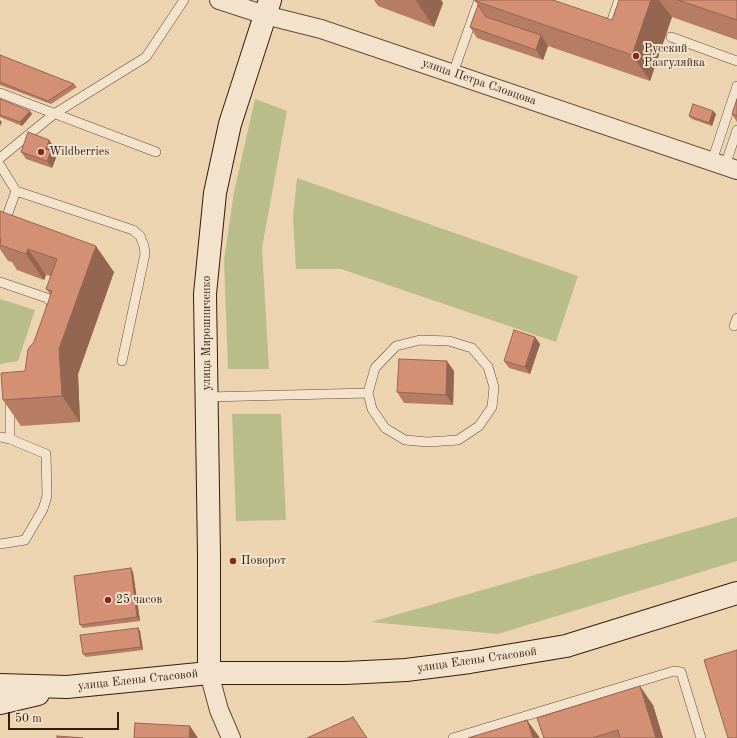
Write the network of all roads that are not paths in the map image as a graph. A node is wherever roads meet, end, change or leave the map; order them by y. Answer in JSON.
{"nodes":[{"id":1,"x":184,"y":0,"type":"edge"},
{"id":2,"x":219,"y":0,"type":"edge"},
{"id":3,"x":479,"y":0,"type":"edge"},
{"id":4,"x":619,"y":0,"type":"edge"},
{"id":5,"x":267,"y":7,"type":"edge"},
{"id":6,"x":603,"y":25,"type":"edge"},
{"id":7,"x":671,"y":37,"type":"dead end"},
{"id":8,"x":737,"y":61,"type":"edge"},
{"id":9,"x":453,"y":73,"type":"junction"},
{"id":10,"x":737,"y":86,"type":"edge"},
{"id":11,"x":0,"y":93,"type":"edge"},
{"id":12,"x":54,"y":114,"type":"junction"},
{"id":13,"x":737,"y":130,"type":"edge"},
{"id":14,"x":156,"y":152,"type":"dead end"},
{"id":15,"x":0,"y":158,"type":"edge"},
{"id":16,"x":0,"y":165,"type":"edge"},
{"id":17,"x":725,"y":165,"type":"edge"},
{"id":18,"x":16,"y":190,"type":"junction"},
{"id":19,"x":0,"y":235,"type":"edge"},
{"id":20,"x":0,"y":282,"type":"edge"},
{"id":21,"x":47,"y":322,"type":"edge"},
{"id":22,"x":122,"y":361,"type":"dead end"},
{"id":23,"x":10,"y":390,"type":"edge"},
{"id":24,"x":368,"y":393,"type":"junction"},
{"id":25,"x":207,"y":397,"type":"junction"},
{"id":26,"x":0,"y":437,"type":"edge"},
{"id":27,"x":10,"y":440,"type":"junction"},
{"id":28,"x":0,"y":544,"type":"edge"},
{"id":29,"x":737,"y":593,"type":"edge"},
{"id":30,"x":209,"y":673,"type":"junction"},
{"id":31,"x":0,"y":685,"type":"edge"},
{"id":32,"x":67,"y":687,"type":"junction"},
{"id":33,"x":0,"y":702,"type":"edge"},
{"id":34,"x":231,"y":738,"type":"edge"},
{"id":35,"x":453,"y":738,"type":"edge"},
{"id":36,"x":701,"y":738,"type":"edge"}],
"edges":[{"from":1,"to":12,"type":"lane"},
{"from":2,"to":5,"type":"street","name":"улица Петра Словцова"},
{"from":3,"to":9,"type":"lane"},
{"from":4,"to":6,"type":"lane"},
{"from":5,"to":9,"type":"street","name":"улица Петра Словцова"},
{"from":5,"to":25,"type":"main road","name":"улица Мирошниченко"},
{"from":7,"to":8,"type":"lane"},
{"from":9,"to":17,"type":"street","name":"улица Петра Словцова"},
{"from":10,"to":17,"type":"lane"},
{"from":11,"to":12,"type":"lane"},
{"from":12,"to":14,"type":"lane"},
{"from":12,"to":15,"type":"lane"},
{"from":13,"to":17,"type":"lane"},
{"from":16,"to":18,"type":"lane"},
{"from":18,"to":19,"type":"lane"},
{"from":18,"to":22,"type":"lane"},
{"from":20,"to":21,"type":"lane"},
{"from":23,"to":27,"type":"lane"},
{"from":24,"to":24,"type":"lane"},
{"from":24,"to":25,"type":"lane"},
{"from":25,"to":30,"type":"main road","name":"улица Мирошниченко"},
{"from":26,"to":27,"type":"lane"},
{"from":27,"to":28,"type":"lane"},
{"from":29,"to":30,"type":"main road","name":"улица Елены Стасовой"},
{"from":30,"to":32,"type":"main road","name":"улица Елены Стасовой"},
{"from":30,"to":34,"type":"street","name":"улица Елены Стасовой"},
{"from":31,"to":32,"type":"main road","name":"улица Елены Стасовой"},
{"from":32,"to":33,"type":"main road","name":"улица Елены Стасовой"},
{"from":35,"to":36,"type":"lane"}]}
